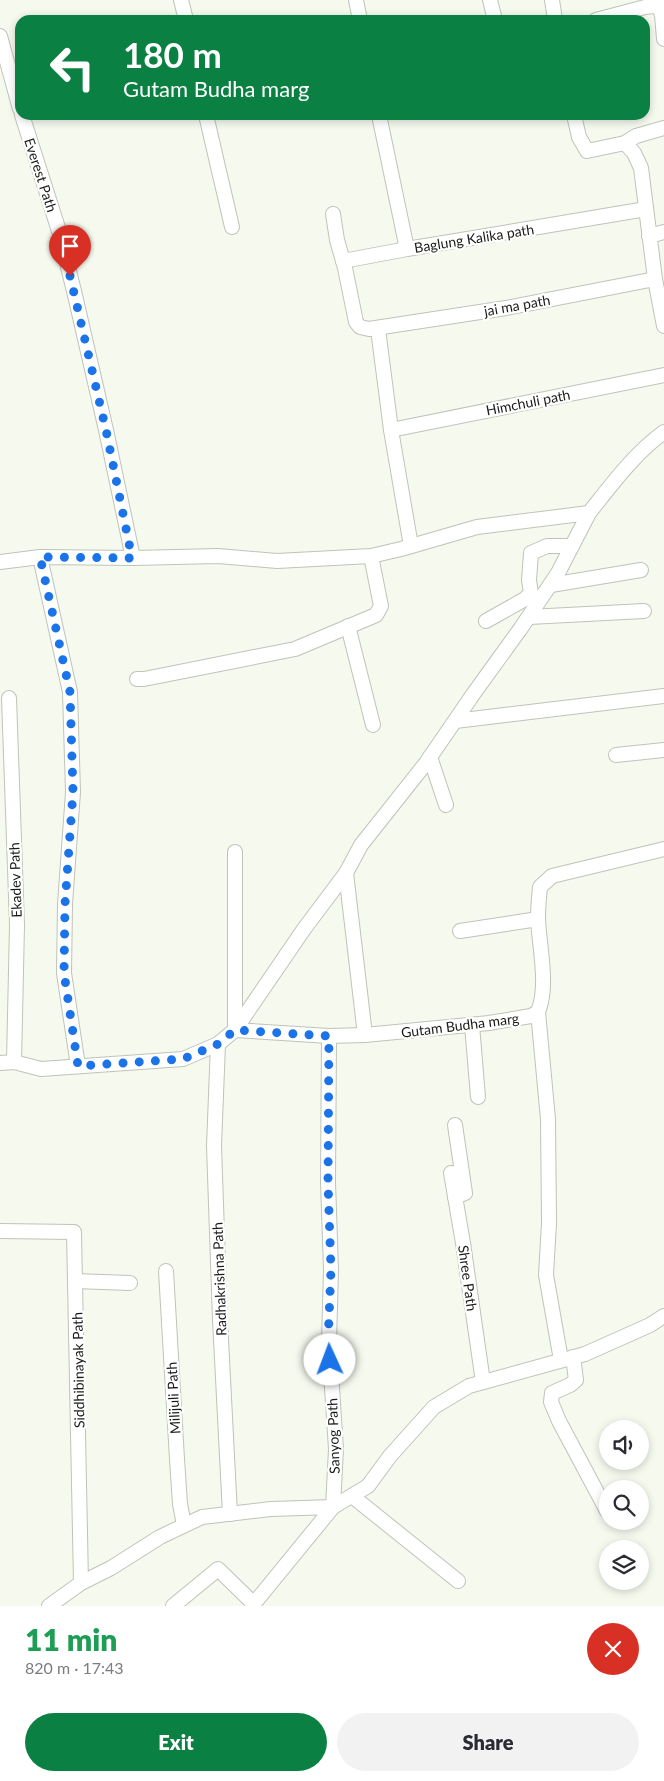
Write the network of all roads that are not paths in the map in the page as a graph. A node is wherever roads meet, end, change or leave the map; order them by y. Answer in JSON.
{"nodes":[{"id":1,"x":181,"y":0,"type":"edge"},
{"id":2,"x":356,"y":0,"type":"edge"},
{"id":3,"x":490,"y":0,"type":"edge"},
{"id":4,"x":552,"y":0,"type":"edge"},
{"id":5,"x":661,"y":5,"type":"edge"},
{"id":6,"x":185,"y":15,"type":"edge"},
{"id":7,"x":359,"y":15,"type":"edge"},
{"id":8,"x":494,"y":15,"type":"edge"},
{"id":9,"x":555,"y":15,"type":"edge"},
{"id":10,"x":615,"y":15,"type":"edge"},
{"id":11,"x":0,"y":36,"type":"edge"},
{"id":12,"x":664,"y":39,"type":"edge"},
{"id":13,"x":15,"y":91,"type":"edge"},
{"id":14,"x":24,"y":120,"type":"edge"},
{"id":15,"x":207,"y":120,"type":"edge"},
{"id":16,"x":380,"y":120,"type":"edge"},
{"id":17,"x":575,"y":120,"type":"edge"},
{"id":18,"x":664,"y":128,"type":"edge"},
{"id":19,"x":625,"y":143,"type":"junction"},
{"id":20,"x":646,"y":209,"type":"junction"},
{"id":21,"x":333,"y":214,"type":"dead end"},
{"id":22,"x":232,"y":226,"type":"dead end"},
{"id":23,"x":664,"y":232,"type":"edge"},
{"id":24,"x":649,"y":236,"type":"junction"},
{"id":25,"x":408,"y":249,"type":"junction"},
{"id":26,"x":343,"y":261,"type":"junction"},
{"id":27,"x":655,"y":279,"type":"junction"},
{"id":28,"x":664,"y":326,"type":"edge"},
{"id":29,"x":378,"y":329,"type":"junction"},
{"id":30,"x":664,"y":375,"type":"edge"},
{"id":31,"x":391,"y":430,"type":"junction"},
{"id":32,"x":664,"y":432,"type":"edge"},
{"id":33,"x":589,"y":513,"type":"junction"},
{"id":34,"x":411,"y":546,"type":"junction"},
{"id":35,"x":572,"y":546,"type":"junction"},
{"id":36,"x":371,"y":556,"type":"junction"},
{"id":37,"x":40,"y":557,"type":"junction"},
{"id":38,"x":132,"y":558,"type":"junction"},
{"id":39,"x":0,"y":562,"type":"edge"},
{"id":40,"x":641,"y":570,"type":"dead end"},
{"id":41,"x":551,"y":585,"type":"junction"},
{"id":42,"x":644,"y":611,"type":"dead end"},
{"id":43,"x":529,"y":617,"type":"junction"},
{"id":44,"x":486,"y":621,"type":"dead end"},
{"id":45,"x":348,"y":626,"type":"junction"},
{"id":46,"x":137,"y":679,"type":"dead end"},
{"id":47,"x":664,"y":696,"type":"edge"},
{"id":48,"x":8,"y":698,"type":"dead end"},
{"id":49,"x":454,"y":721,"type":"junction"},
{"id":50,"x":373,"y":725,"type":"dead end"},
{"id":51,"x":664,"y":750,"type":"edge"},
{"id":52,"x":616,"y":755,"type":"dead end"},
{"id":53,"x":430,"y":757,"type":"junction"},
{"id":54,"x":446,"y":805,"type":"dead end"},
{"id":55,"x":664,"y":850,"type":"edge"},
{"id":56,"x":236,"y":852,"type":"dead end"},
{"id":57,"x":346,"y":873,"type":"junction"},
{"id":58,"x":538,"y":919,"type":"junction"},
{"id":59,"x":460,"y":931,"type":"dead end"},
{"id":60,"x":538,"y":1012,"type":"junction"},
{"id":61,"x":472,"y":1025,"type":"junction"},
{"id":62,"x":235,"y":1030,"type":"junction"},
{"id":63,"x":365,"y":1035,"type":"junction"},
{"id":64,"x":329,"y":1036,"type":"junction"},
{"id":65,"x":218,"y":1044,"type":"junction"},
{"id":66,"x":7,"y":1062,"type":"edge"},
{"id":67,"x":78,"y":1066,"type":"junction"},
{"id":68,"x":478,"y":1097,"type":"dead end"},
{"id":69,"x":455,"y":1125,"type":"dead end"},
{"id":70,"x":451,"y":1173,"type":"dead end"},
{"id":71,"x":455,"y":1197,"type":"junction"},
{"id":72,"x":0,"y":1231,"type":"edge"},
{"id":73,"x":166,"y":1271,"type":"dead end"},
{"id":74,"x":75,"y":1281,"type":"junction"},
{"id":75,"x":130,"y":1283,"type":"dead end"},
{"id":76,"x":664,"y":1316,"type":"edge"},
{"id":77,"x":567,"y":1359,"type":"junction"},
{"id":78,"x":483,"y":1382,"type":"junction"},
{"id":79,"x":352,"y":1496,"type":"junction"},
{"id":80,"x":599,"y":1496,"type":"edge"},
{"id":81,"x":333,"y":1507,"type":"junction"},
{"id":82,"x":230,"y":1514,"type":"junction"},
{"id":83,"x":184,"y":1525,"type":"junction"},
{"id":84,"x":458,"y":1581,"type":"dead end"},
{"id":85,"x":81,"y":1582,"type":"junction"},
{"id":86,"x":253,"y":1605,"type":"edge"},
{"id":87,"x":49,"y":1606,"type":"edge"},
{"id":88,"x":173,"y":1606,"type":"edge"}],
"edges":[{"from":1,"to":6,"type":"street"},
{"from":2,"to":7,"type":"street"},
{"from":3,"to":8,"type":"street"},
{"from":4,"to":9,"type":"street"},
{"from":5,"to":10,"type":"street"},
{"from":5,"to":12,"type":"street"},
{"from":11,"to":13,"type":"street"},
{"from":14,"to":38,"type":"street","name":"Everest Path"},
{"from":15,"to":22,"type":"street"},
{"from":16,"to":25,"type":"street","name":"Baglung Kalika path"},
{"from":17,"to":19,"type":"street"},
{"from":18,"to":19,"type":"street"},
{"from":19,"to":20,"type":"street"},
{"from":20,"to":24,"type":"street"},
{"from":20,"to":25,"type":"street","name":"Baglung Kalika path"},
{"from":21,"to":26,"type":"street"},
{"from":23,"to":24,"type":"street"},
{"from":24,"to":27,"type":"street"},
{"from":25,"to":26,"type":"street"},
{"from":26,"to":29,"type":"street"},
{"from":27,"to":28,"type":"street"},
{"from":27,"to":29,"type":"street","name":"jai ma path"},
{"from":29,"to":31,"type":"street"},
{"from":30,"to":31,"type":"street","name":"Himchuli path"},
{"from":31,"to":34,"type":"street"},
{"from":32,"to":33,"type":"street"},
{"from":33,"to":34,"type":"street"},
{"from":33,"to":35,"type":"street"},
{"from":34,"to":36,"type":"street"},
{"from":35,"to":41,"type":"street"},
{"from":35,"to":44,"type":"street"},
{"from":36,"to":38,"type":"street"},
{"from":36,"to":45,"type":"street"},
{"from":37,"to":38,"type":"street"},
{"from":37,"to":39,"type":"street"},
{"from":37,"to":67,"type":"street"},
{"from":40,"to":41,"type":"street"},
{"from":41,"to":43,"type":"street"},
{"from":42,"to":43,"type":"street"},
{"from":43,"to":49,"type":"street"},
{"from":45,"to":46,"type":"street"},
{"from":45,"to":50,"type":"street"},
{"from":47,"to":49,"type":"street"},
{"from":48,"to":66,"type":"street","name":"Ekadev Path"},
{"from":49,"to":53,"type":"street"},
{"from":51,"to":52,"type":"street"},
{"from":53,"to":54,"type":"street"},
{"from":53,"to":57,"type":"street"},
{"from":55,"to":58,"type":"street","name":"Gutam Budha marg"},
{"from":56,"to":62,"type":"street"},
{"from":57,"to":62,"type":"street"},
{"from":57,"to":63,"type":"street"},
{"from":58,"to":59,"type":"street"},
{"from":58,"to":60,"type":"street","name":"Gutam Budha marg"},
{"from":60,"to":61,"type":"street","name":"Gutam Budha marg"},
{"from":60,"to":77,"type":"street"},
{"from":61,"to":63,"type":"street","name":"Gutam Budha marg"},
{"from":61,"to":68,"type":"street"},
{"from":62,"to":64,"type":"street","name":"Gutam Budha marg"},
{"from":62,"to":65,"type":"street"},
{"from":63,"to":64,"type":"street","name":"Gutam Budha marg"},
{"from":64,"to":81,"type":"street","name":"Sanyog Path"},
{"from":65,"to":67,"type":"street"},
{"from":65,"to":82,"type":"street","name":"Radhakrishna Path"},
{"from":66,"to":67,"type":"street"},
{"from":69,"to":71,"type":"street"},
{"from":70,"to":71,"type":"street","name":"Shree Path"},
{"from":71,"to":78,"type":"street","name":"Shree Path"},
{"from":72,"to":74,"type":"street","name":"Siddhibinayak Path"},
{"from":73,"to":83,"type":"street","name":"Milijuli Path"},
{"from":74,"to":75,"type":"street"},
{"from":74,"to":85,"type":"street","name":"Siddhibinayak Path"},
{"from":76,"to":77,"type":"street"},
{"from":77,"to":78,"type":"street"},
{"from":77,"to":80,"type":"street"},
{"from":78,"to":79,"type":"street"},
{"from":79,"to":81,"type":"street"},
{"from":79,"to":84,"type":"street"},
{"from":81,"to":82,"type":"street"},
{"from":81,"to":86,"type":"street"},
{"from":82,"to":83,"type":"street"},
{"from":83,"to":85,"type":"street"},
{"from":85,"to":87,"type":"street"},
{"from":86,"to":88,"type":"street"}]}
